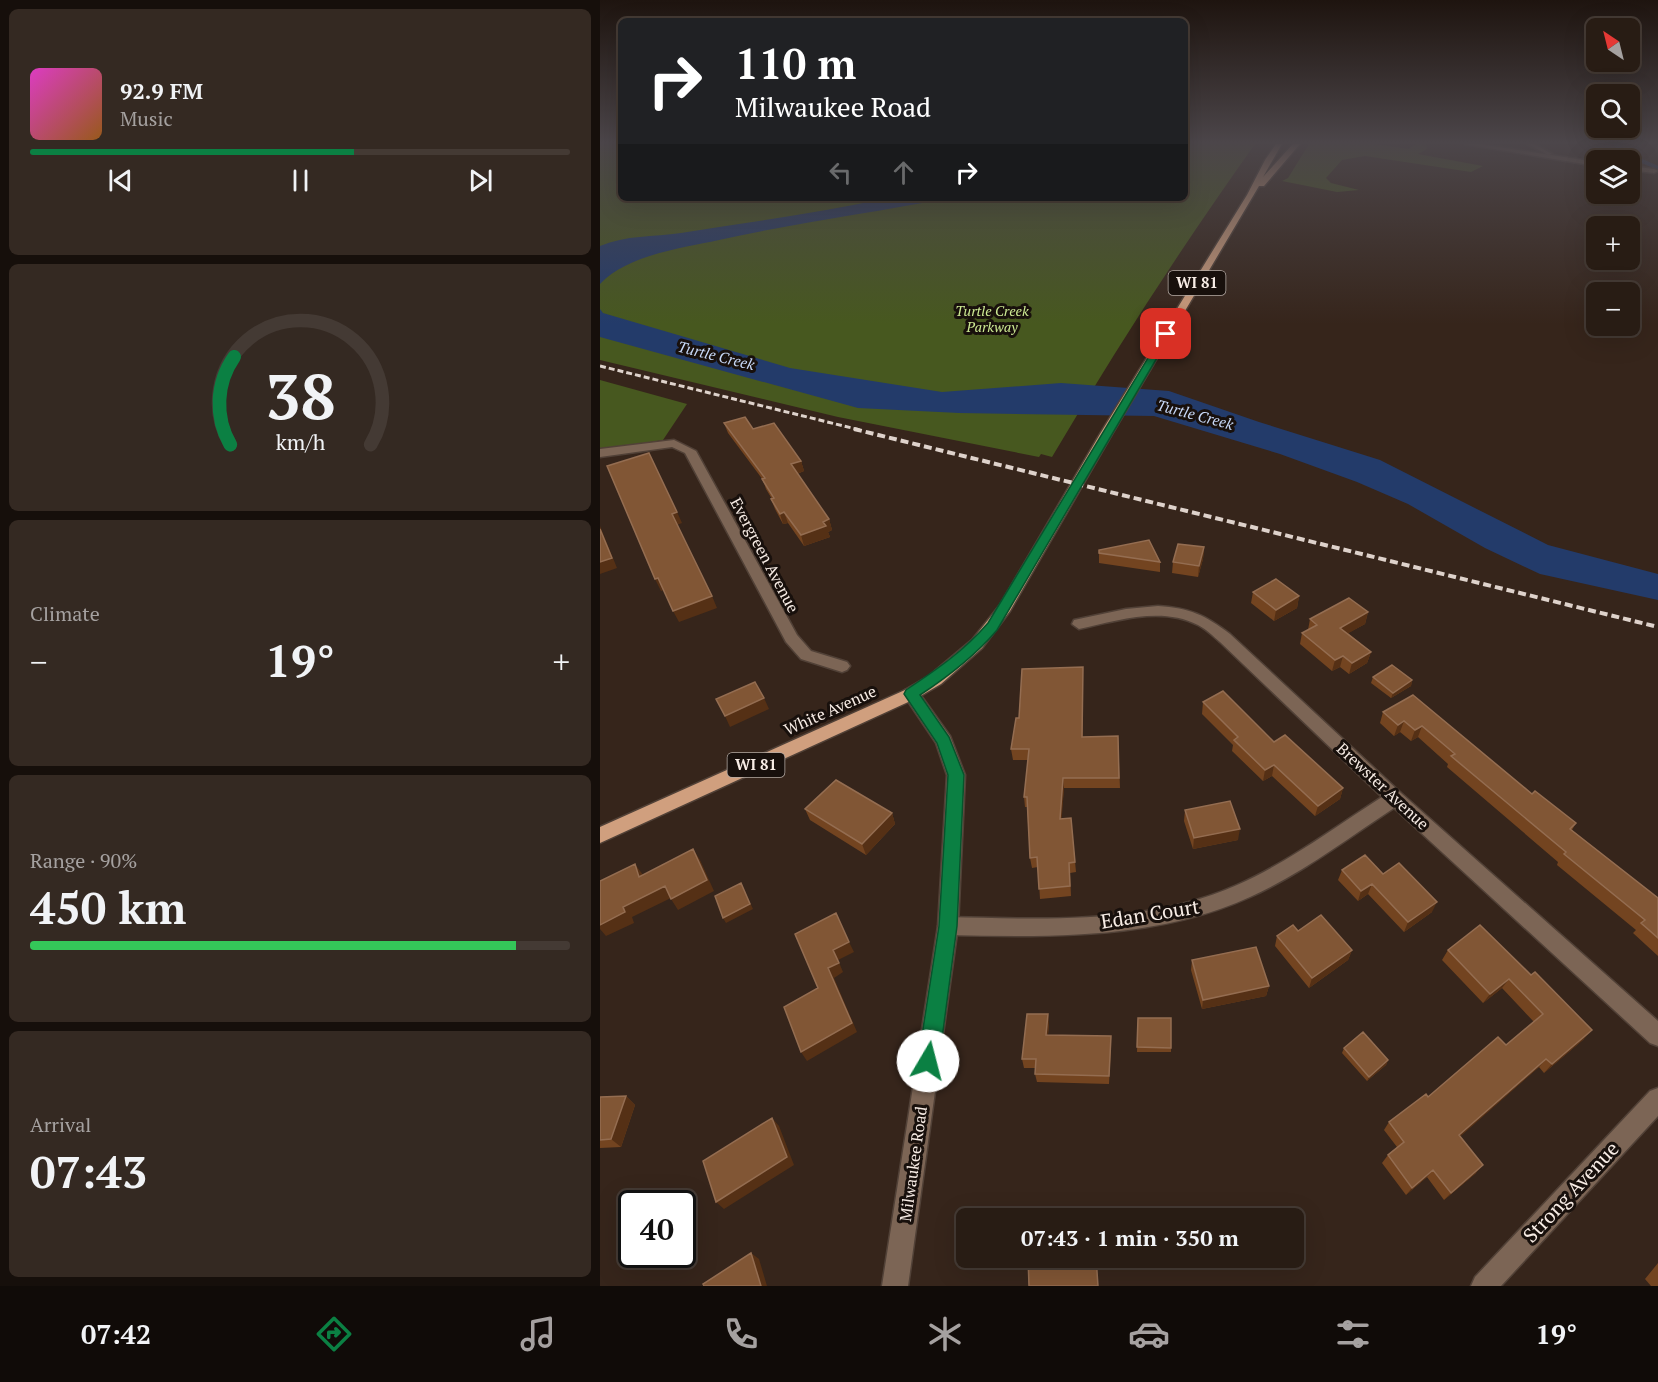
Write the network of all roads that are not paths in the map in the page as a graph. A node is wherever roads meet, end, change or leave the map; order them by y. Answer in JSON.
{"nodes":[{"id":1,"x":1246,"y":204,"type":"edge"},
{"id":2,"x":600,"y":453,"type":"edge"},
{"id":3,"x":1079,"y":624,"type":"dead end"},
{"id":4,"x":842,"y":666,"type":"dead end"},
{"id":5,"x":911,"y":694,"type":"junction"},
{"id":6,"x":1395,"y":798,"type":"junction"},
{"id":7,"x":600,"y":836,"type":"edge"},
{"id":8,"x":948,"y":926,"type":"junction"},
{"id":9,"x":1658,"y":1035,"type":"edge"},
{"id":10,"x":1658,"y":1099,"type":"edge"},
{"id":11,"x":895,"y":1286,"type":"edge"},
{"id":12,"x":1484,"y":1286,"type":"edge"}],
"edges":[{"from":1,"to":5,"type":"main road","number":"WI 81"},
{"from":2,"to":4,"type":"street","name":"Evergreen Avenue"},
{"from":3,"to":6,"type":"street","name":"Brewster Avenue"},
{"from":5,"to":7,"type":"main road","name":"White Avenue","number":"WI 81"},
{"from":5,"to":8,"type":"street","name":"Milwaukee Road"},
{"from":6,"to":8,"type":"street","name":"Edan Court"},
{"from":6,"to":9,"type":"street","name":"Brewster Avenue"},
{"from":8,"to":11,"type":"street","name":"Milwaukee Road"},
{"from":10,"to":12,"type":"street","name":"Strong Avenue"}]}
